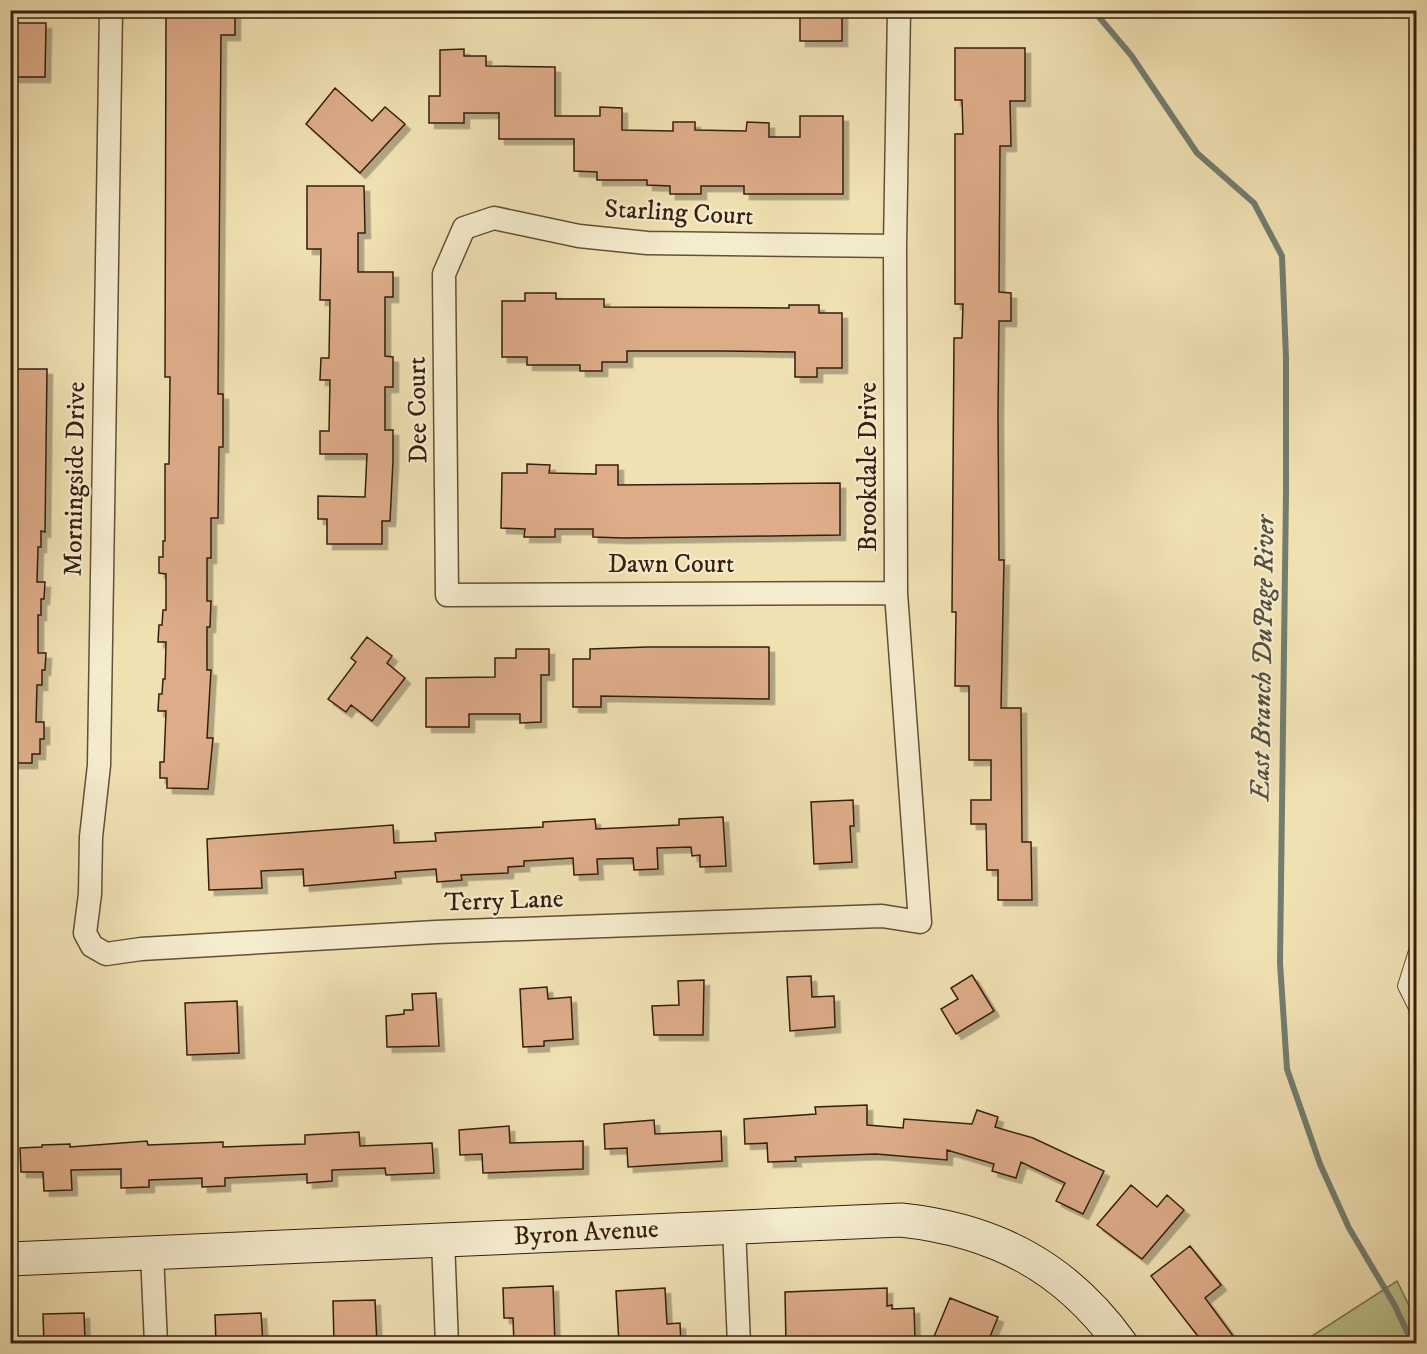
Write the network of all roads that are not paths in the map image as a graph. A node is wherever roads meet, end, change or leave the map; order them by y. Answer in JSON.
{"nodes":[{"id":1,"x":111,"y":10,"type":"edge"},
{"id":2,"x":899,"y":10,"type":"edge"},
{"id":3,"x":464,"y":228,"type":"joint"},
{"id":4,"x":895,"y":246,"type":"junction"},
{"id":5,"x":896,"y":593,"type":"junction"},
{"id":6,"x":447,"y":595,"type":"joint"},
{"id":7,"x":920,"y":922,"type":"joint"},
{"id":8,"x":92,"y":946,"type":"joint"},
{"id":9,"x":1416,"y":948,"type":"edge"},
{"id":10,"x":1416,"y":1010,"type":"edge"},
{"id":11,"x":734,"y":1227,"type":"junction"},
{"id":12,"x":443,"y":1240,"type":"junction"},
{"id":13,"x":152,"y":1253,"type":"junction"},
{"id":14,"x":10,"y":1259,"type":"edge"},
{"id":15,"x":156,"y":1344,"type":"edge"},
{"id":16,"x":447,"y":1344,"type":"edge"},
{"id":17,"x":739,"y":1344,"type":"edge"},
{"id":18,"x":1121,"y":1344,"type":"edge"}],
"edges":[{"from":1,"to":8,"type":"street","name":"Morningside Drive"},
{"from":2,"to":4,"type":"street","name":"Brookdale Drive"},
{"from":3,"to":4,"type":"street","name":"Starling Court"},
{"from":3,"to":6,"type":"street","name":"Dee Court"},
{"from":4,"to":5,"type":"street","name":"Brookdale Drive"},
{"from":5,"to":6,"type":"street","name":"Dawn Court"},
{"from":5,"to":7,"type":"street","name":"Brookdale Drive"},
{"from":7,"to":8,"type":"street","name":"Terry Lane"},
{"from":9,"to":10,"type":"lane"},
{"from":11,"to":12,"type":"street","name":"Byron Avenue"},
{"from":11,"to":17,"type":"street"},
{"from":11,"to":18,"type":"street","name":"Byron Avenue"},
{"from":12,"to":13,"type":"street","name":"Byron Avenue"},
{"from":12,"to":16,"type":"street"},
{"from":13,"to":14,"type":"street","name":"Byron Avenue"},
{"from":13,"to":15,"type":"street"}]}
